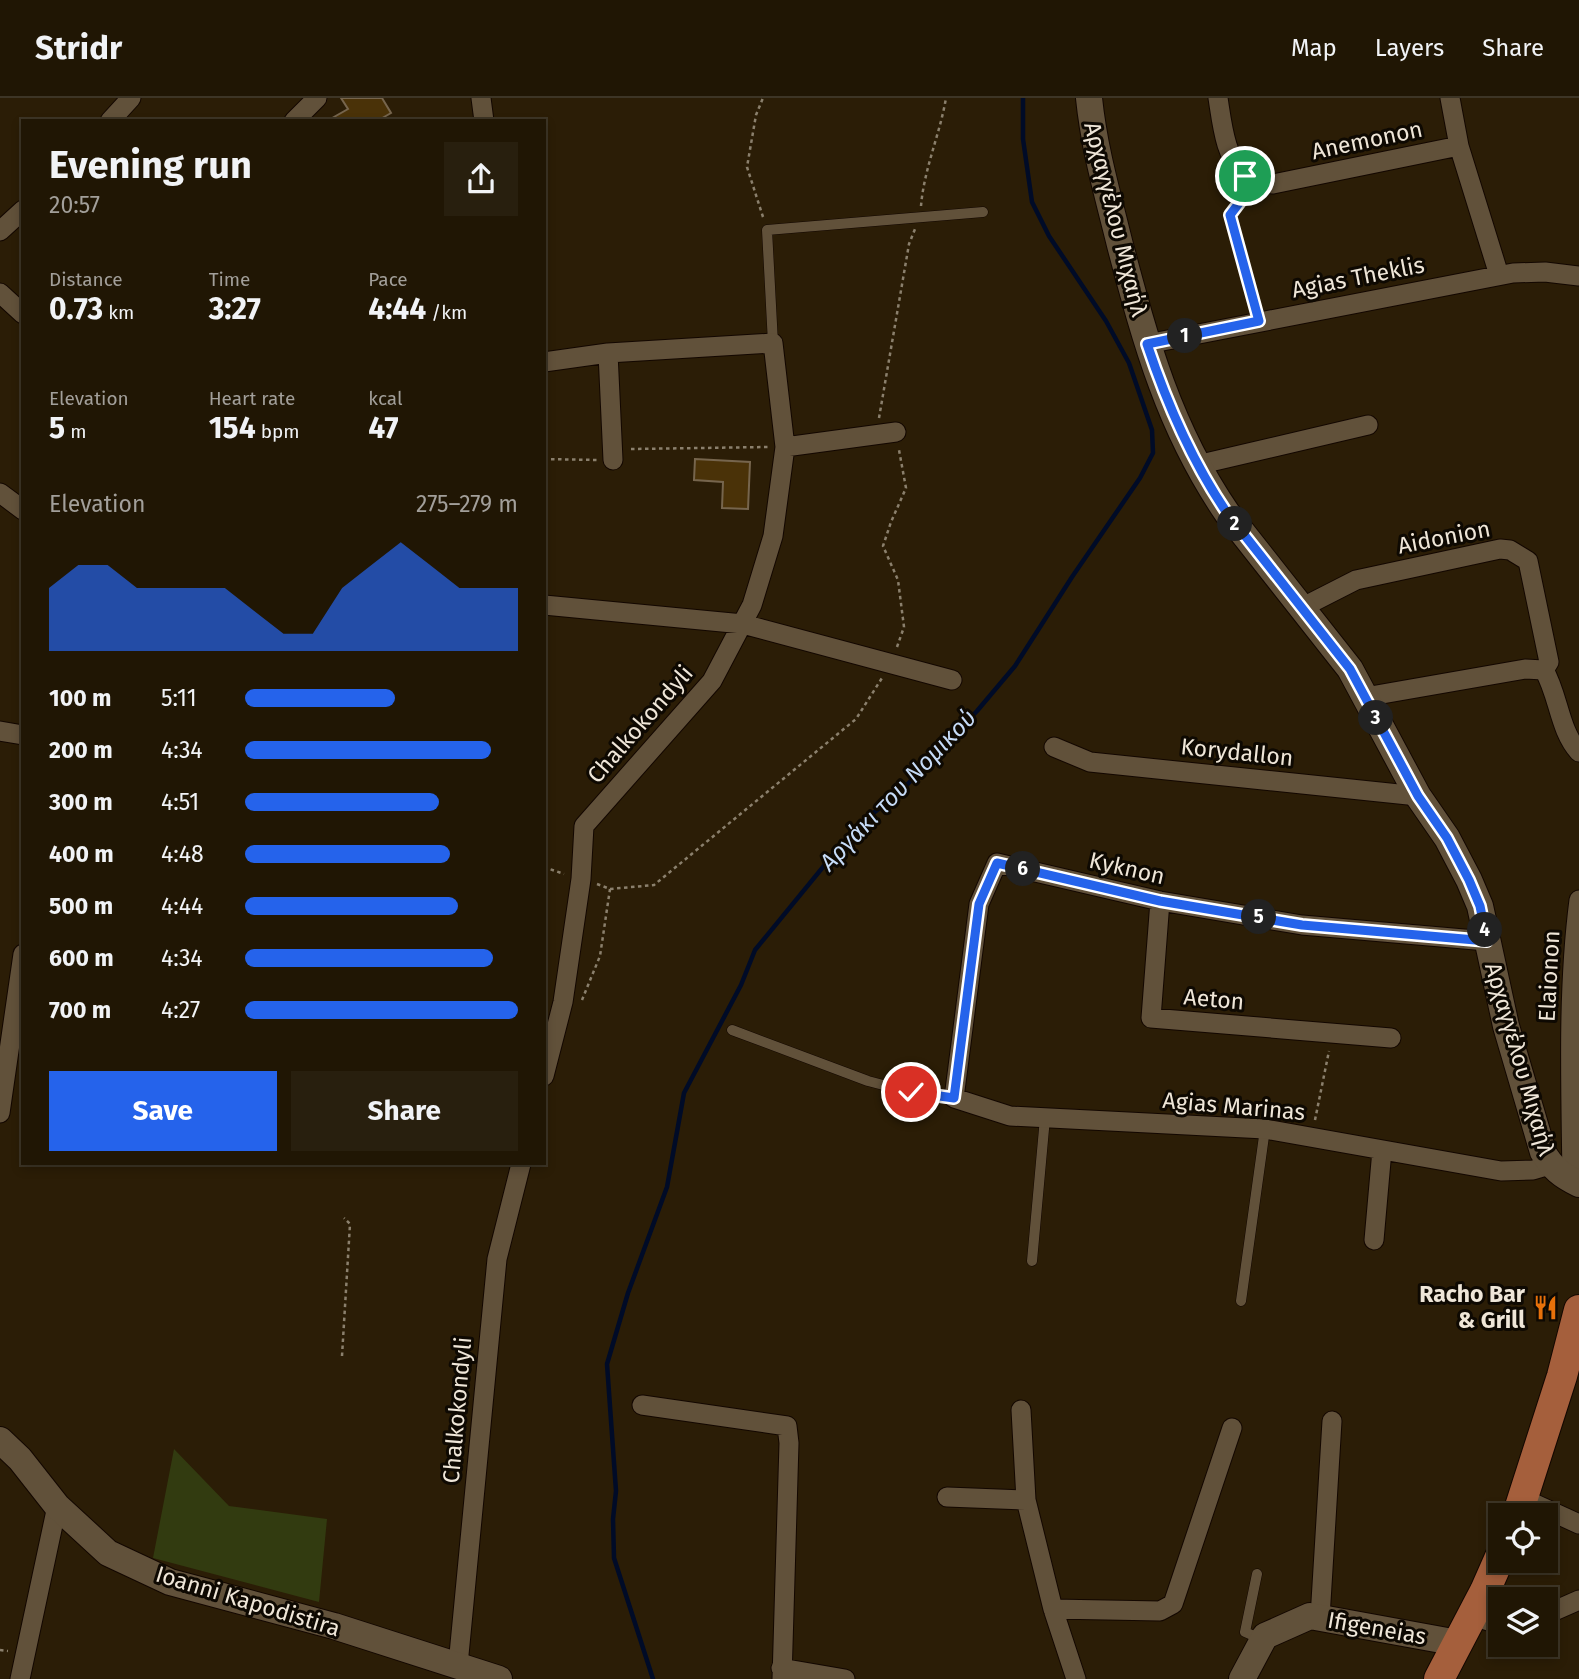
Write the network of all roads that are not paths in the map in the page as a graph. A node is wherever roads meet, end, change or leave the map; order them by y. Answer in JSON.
{"nodes":[{"id":1,"x":131,"y":98,"type":"edge"},
{"id":2,"x":481,"y":98,"type":"edge"},
{"id":3,"x":1089,"y":98,"type":"edge"},
{"id":4,"x":1218,"y":98,"type":"edge"},
{"id":5,"x":1450,"y":98,"type":"edge"},
{"id":6,"x":112,"y":119,"type":"edge"},
{"id":7,"x":484,"y":119,"type":"edge"},
{"id":8,"x":1459,"y":146,"type":"junction"},
{"id":9,"x":21,"y":211,"type":"edge"},
{"id":10,"x":982,"y":212,"type":"dead end"},
{"id":11,"x":0,"y":231,"type":"edge"},
{"id":12,"x":1499,"y":275,"type":"junction"},
{"id":13,"x":1579,"y":276,"type":"edge"},
{"id":14,"x":0,"y":293,"type":"edge"},
{"id":15,"x":21,"y":312,"type":"edge"},
{"id":16,"x":773,"y":343,"type":"junction"},
{"id":17,"x":1147,"y":344,"type":"junction"},
{"id":18,"x":608,"y":353,"type":"junction"},
{"id":19,"x":546,"y":362,"type":"edge"},
{"id":20,"x":1368,"y":425,"type":"dead end"},
{"id":21,"x":896,"y":432,"type":"road end"},
{"id":22,"x":785,"y":447,"type":"junction"},
{"id":23,"x":612,"y":455,"type":"road end"},
{"id":24,"x":1197,"y":465,"type":"junction"},
{"id":25,"x":0,"y":493,"type":"edge"},
{"id":26,"x":21,"y":509,"type":"edge"},
{"id":27,"x":546,"y":605,"type":"edge"},
{"id":28,"x":1303,"y":607,"type":"junction"},
{"id":29,"x":743,"y":624,"type":"junction"},
{"id":30,"x":1544,"y":670,"type":"junction"},
{"id":31,"x":952,"y":680,"type":"dead end"},
{"id":32,"x":1365,"y":697,"type":"junction"},
{"id":33,"x":0,"y":731,"type":"edge"},
{"id":34,"x":21,"y":735,"type":"edge"},
{"id":35,"x":1054,"y":747,"type":"dead end"},
{"id":36,"x":1579,"y":752,"type":"edge"},
{"id":37,"x":1418,"y":796,"type":"junction"},
{"id":38,"x":1579,"y":900,"type":"edge"},
{"id":39,"x":1160,"y":901,"type":"junction"},
{"id":40,"x":1487,"y":941,"type":"junction"},
{"id":41,"x":21,"y":974,"type":"edge"},
{"id":42,"x":18,"y":1016,"type":"edge"},
{"id":43,"x":732,"y":1030,"type":"dead end"},
{"id":44,"x":1391,"y":1038,"type":"dead end"},
{"id":45,"x":546,"y":1068,"type":"edge"},
{"id":46,"x":954,"y":1098,"type":"junction"},
{"id":47,"x":0,"y":1113,"type":"edge"},
{"id":48,"x":1045,"y":1118,"type":"junction"},
{"id":49,"x":1265,"y":1129,"type":"junction"},
{"id":50,"x":1382,"y":1150,"type":"junction"},
{"id":51,"x":522,"y":1165,"type":"edge"},
{"id":52,"x":1550,"y":1165,"type":"junction"},
{"id":53,"x":1576,"y":1182,"type":"edge"},
{"id":54,"x":1374,"y":1240,"type":"dead end"},
{"id":55,"x":1032,"y":1261,"type":"dead end"},
{"id":56,"x":1241,"y":1301,"type":"dead end"},
{"id":57,"x":1579,"y":1310,"type":"edge"},
{"id":58,"x":1570,"y":1379,"type":"edge"},
{"id":59,"x":642,"y":1405,"type":"dead end"},
{"id":60,"x":1021,"y":1410,"type":"dead end"},
{"id":61,"x":1332,"y":1421,"type":"dead end"},
{"id":62,"x":1232,"y":1428,"type":"dead end"},
{"id":63,"x":0,"y":1440,"type":"edge"},
{"id":64,"x":947,"y":1497,"type":"dead end"},
{"id":65,"x":1026,"y":1500,"type":"junction"},
{"id":66,"x":1523,"y":1503,"type":"edge"},
{"id":67,"x":57,"y":1506,"type":"junction"},
{"id":68,"x":1558,"y":1518,"type":"edge"},
{"id":69,"x":1579,"y":1524,"type":"edge"},
{"id":70,"x":1493,"y":1573,"type":"edge"},
{"id":71,"x":1257,"y":1574,"type":"dead end"},
{"id":72,"x":1579,"y":1600,"type":"edge"},
{"id":73,"x":1053,"y":1609,"type":"junction"},
{"id":74,"x":1558,"y":1609,"type":"edge"},
{"id":75,"x":1471,"y":1615,"type":"junction"},
{"id":76,"x":1320,"y":1618,"type":"junction"},
{"id":77,"x":1488,"y":1621,"type":"edge"},
{"id":78,"x":1262,"y":1640,"type":"junction"},
{"id":79,"x":1458,"y":1643,"type":"junction"},
{"id":80,"x":458,"y":1665,"type":"junction"},
{"id":81,"x":782,"y":1674,"type":"edge"},
{"id":82,"x":20,"y":1679,"type":"edge"},
{"id":83,"x":499,"y":1679,"type":"edge"},
{"id":84,"x":845,"y":1679,"type":"edge"},
{"id":85,"x":1076,"y":1679,"type":"edge"},
{"id":86,"x":1242,"y":1679,"type":"edge"},
{"id":87,"x":1439,"y":1679,"type":"edge"}],
"edges":[{"from":1,"to":6,"type":"street"},
{"from":2,"to":7,"type":"street"},
{"from":3,"to":17,"type":"street","name":"Αρχαγγέλου Μιχαήλ"},
{"from":4,"to":8,"type":"street","name":"Anemonon"},
{"from":5,"to":8,"type":"street"},
{"from":8,"to":12,"type":"street"},
{"from":9,"to":11,"type":"street"},
{"from":10,"to":16,"type":"lane"},
{"from":12,"to":13,"type":"street","name":"Agias Theklis"},
{"from":12,"to":17,"type":"street","name":"Agias Theklis"},
{"from":14,"to":15,"type":"street"},
{"from":16,"to":18,"type":"street"},
{"from":16,"to":22,"type":"street","name":"Chalkokondyli"},
{"from":17,"to":24,"type":"street","name":"Αρχαγγέλου Μιχαήλ"},
{"from":18,"to":19,"type":"street"},
{"from":18,"to":23,"type":"street"},
{"from":20,"to":24,"type":"street"},
{"from":21,"to":22,"type":"street"},
{"from":22,"to":29,"type":"street","name":"Chalkokondyli"},
{"from":24,"to":28,"type":"street","name":"Αρχαγγέλου Μιχαήλ"},
{"from":25,"to":26,"type":"street"},
{"from":27,"to":29,"type":"street"},
{"from":28,"to":30,"type":"street","name":"Aidonion"},
{"from":28,"to":32,"type":"street","name":"Αρχαγγέλου Μιχαήλ"},
{"from":29,"to":31,"type":"street"},
{"from":29,"to":45,"type":"street","name":"Chalkokondyli"},
{"from":30,"to":32,"type":"street"},
{"from":30,"to":36,"type":"street"},
{"from":32,"to":37,"type":"street","name":"Αρχαγγέλου Μιχαήλ"},
{"from":33,"to":34,"type":"street"},
{"from":35,"to":37,"type":"street","name":"Korydallon"},
{"from":37,"to":40,"type":"street","name":"Αρχαγγέλου Μιχαήλ"},
{"from":38,"to":53,"type":"street","name":"Elaionon"},
{"from":39,"to":40,"type":"street","name":"Kyknon"},
{"from":39,"to":44,"type":"street","name":"Aeton"},
{"from":39,"to":46,"type":"street","name":"Kyknon"},
{"from":40,"to":52,"type":"street","name":"Αρχαγγέλου Μιχαήλ"},
{"from":41,"to":42,"type":"street"},
{"from":42,"to":47,"type":"street"},
{"from":43,"to":46,"type":"lane"},
{"from":46,"to":48,"type":"street","name":"Agias Marinas"},
{"from":48,"to":49,"type":"street","name":"Agias Marinas"},
{"from":48,"to":55,"type":"lane"},
{"from":49,"to":50,"type":"street","name":"Agias Marinas"},
{"from":49,"to":56,"type":"lane"},
{"from":50,"to":52,"type":"street","name":"Agias Marinas"},
{"from":50,"to":54,"type":"street"},
{"from":51,"to":80,"type":"street","name":"Chalkokondyli"},
{"from":52,"to":53,"type":"street","name":"Αρχαγγέλου Μιχαήλ"},
{"from":57,"to":58,"type":"main road"},
{"from":58,"to":66,"type":"main road"},
{"from":59,"to":81,"type":"street"},
{"from":60,"to":65,"type":"street"},
{"from":61,"to":76,"type":"street"},
{"from":62,"to":73,"type":"street"},
{"from":63,"to":67,"type":"street","name":"Ioanni Kapodistira"},
{"from":64,"to":65,"type":"street"},
{"from":65,"to":73,"type":"street"},
{"from":67,"to":80,"type":"street","name":"Ioanni Kapodistira"},
{"from":67,"to":82,"type":"street"},
{"from":68,"to":69,"type":"street"},
{"from":70,"to":75,"type":"main road"},
{"from":71,"to":78,"type":"lane"},
{"from":72,"to":74,"type":"street"},
{"from":73,"to":85,"type":"street"},
{"from":75,"to":77,"type":"street"},
{"from":75,"to":79,"type":"main road"},
{"from":76,"to":78,"type":"street","name":"Ifigeneias"},
{"from":76,"to":79,"type":"street","name":"Ifigeneias"},
{"from":78,"to":86,"type":"street"},
{"from":79,"to":87,"type":"main road"},
{"from":80,"to":83,"type":"street","name":"Ioanni Kapodistira"},
{"from":81,"to":84,"type":"street"}]}
